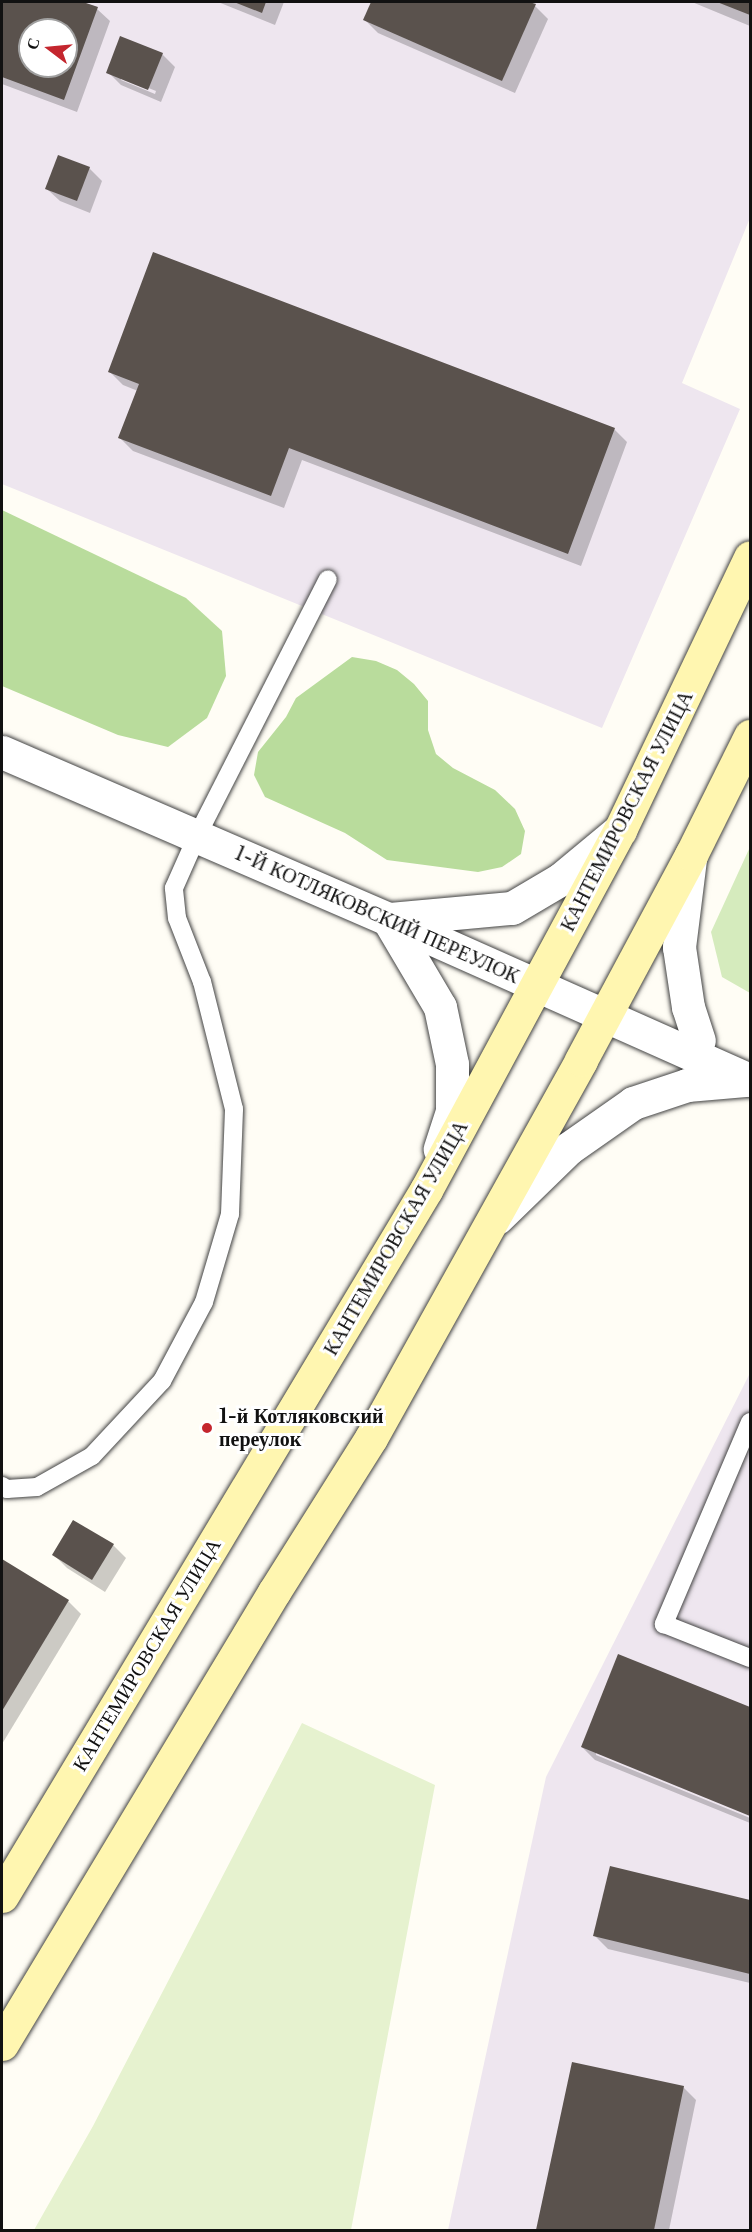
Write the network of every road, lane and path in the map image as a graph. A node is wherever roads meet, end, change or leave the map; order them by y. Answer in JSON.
{"nodes":[{"id":1,"x":750,"y":557,"type":"edge"},
{"id":2,"x":328,"y":579,"type":"dead end"},
{"id":3,"x":750,"y":736,"type":"edge"},
{"id":4,"x":2,"y":752,"type":"edge"},
{"id":5,"x":620,"y":830,"type":"junction"},
{"id":6,"x":197,"y":836,"type":"junction"},
{"id":7,"x":691,"y":855,"type":"junction"},
{"id":8,"x":388,"y":919,"type":"junction"},
{"id":9,"x":538,"y":986,"type":"junction"},
{"id":10,"x":615,"y":1020,"type":"junction"},
{"id":11,"x":699,"y":1040,"type":"junction"},
{"id":12,"x":750,"y":1075,"type":"edge"},
{"id":13,"x":426,"y":1190,"type":"junction"},
{"id":14,"x":488,"y":1227,"type":"junction"},
{"id":15,"x":750,"y":1422,"type":"edge"},
{"id":16,"x":2,"y":1486,"type":"edge"},
{"id":17,"x":750,"y":1658,"type":"edge"},
{"id":18,"x":2,"y":1896,"type":"edge"},
{"id":19,"x":2,"y":2044,"type":"edge"}],
"edges":[{"from":1,"to":5,"type":"main road","name":"КАНТЕМИРОВСКАЯ УЛИЦА"},
{"from":2,"to":6,"type":"lane"},
{"from":3,"to":7,"type":"main road"},
{"from":4,"to":6,"type":"street","name":"1-Й КОТЛЯКОВСКИЙ ПЕРЕУЛОК"},
{"from":5,"to":8,"type":"street"},
{"from":5,"to":9,"type":"main road","name":"КАНТЕМИРОВСКАЯ УЛИЦА"},
{"from":6,"to":8,"type":"street","name":"1-Й КОТЛЯКОВСКИЙ ПЕРЕУЛОК"},
{"from":6,"to":16,"type":"lane"},
{"from":7,"to":10,"type":"main road"},
{"from":7,"to":11,"type":"street"},
{"from":8,"to":9,"type":"street","name":"1-Й КОТЛЯКОВСКИЙ ПЕРЕУЛОК"},
{"from":8,"to":13,"type":"street"},
{"from":9,"to":10,"type":"street","name":"1-Й КОТЛЯКОВСКИЙ ПЕРЕУЛОК"},
{"from":9,"to":13,"type":"main road","name":"КАНТЕМИРОВСКАЯ УЛИЦА"},
{"from":10,"to":11,"type":"street"},
{"from":10,"to":12,"type":"street","name":"1-Й КОТЛЯКОВСКИЙ ПЕРЕУЛОК"},
{"from":10,"to":14,"type":"main road"},
{"from":11,"to":12,"type":"street"},
{"from":12,"to":14,"type":"street"},
{"from":13,"to":18,"type":"main road","name":"КАНТЕМИРОВСКАЯ УЛИЦА"},
{"from":14,"to":19,"type":"main road"},
{"from":15,"to":17,"type":"lane"}]}
